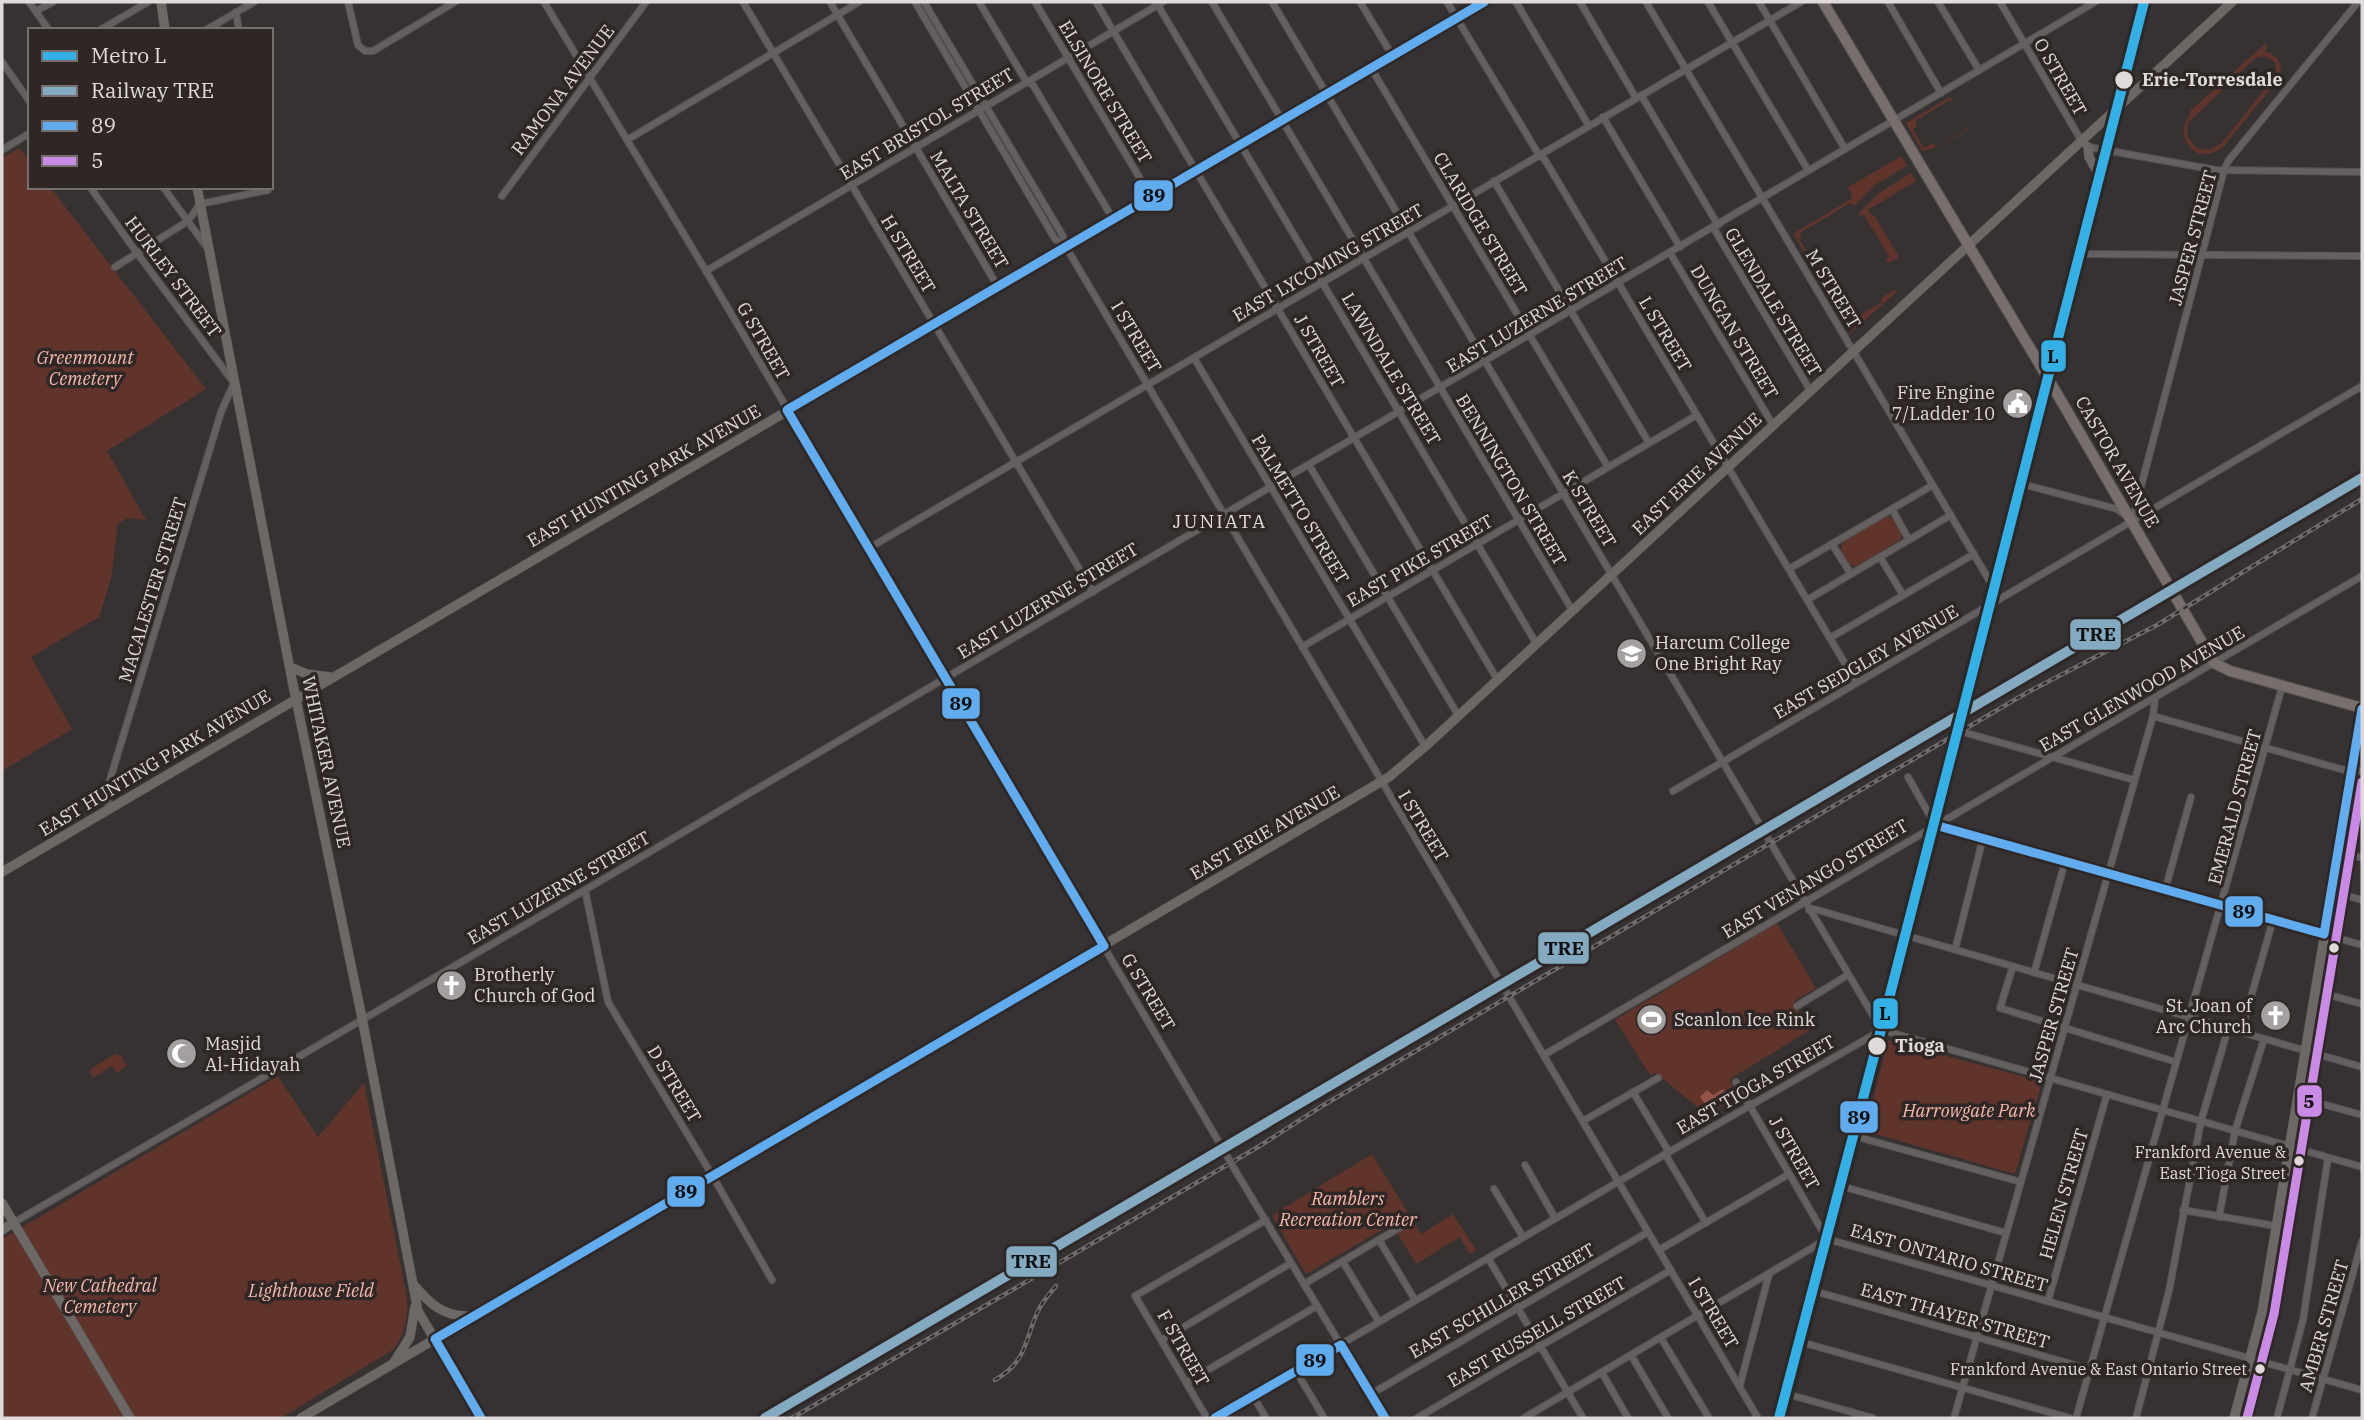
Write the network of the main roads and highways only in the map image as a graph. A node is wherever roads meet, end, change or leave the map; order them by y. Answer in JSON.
{"nodes":[{"id":1,"x":161,"y":2,"type":"edge"},
{"id":2,"x":1484,"y":2,"type":"edge"},
{"id":3,"x":1823,"y":2,"type":"edge"},
{"id":4,"x":2146,"y":2,"type":"edge"},
{"id":5,"x":2232,"y":2,"type":"edge"},
{"id":6,"x":166,"y":28,"type":"edge"},
{"id":7,"x":2120,"y":105,"type":"junction"},
{"id":8,"x":2085,"y":144,"type":"junction"},
{"id":9,"x":2101,"y":178,"type":"junction"},
{"id":10,"x":197,"y":189,"type":"edge"},
{"id":11,"x":1968,"y":246,"type":"junction"},
{"id":12,"x":2049,"y":380,"type":"junction"},
{"id":13,"x":290,"y":667,"type":"junction"},
{"id":14,"x":332,"y":677,"type":"junction"},
{"id":15,"x":296,"y":697,"type":"junction"},
{"id":16,"x":2362,"y":708,"type":"edge"},
{"id":17,"x":2,"y":872,"type":"edge"},
{"id":18,"x":2,"y":1203,"type":"edge"},
{"id":19,"x":13,"y":1223,"type":"junction"},
{"id":20,"x":2,"y":1230,"type":"edge"},
{"id":21,"x":413,"y":1283,"type":"junction"},
{"id":22,"x":415,"y":1298,"type":"junction"},
{"id":23,"x":482,"y":1311,"type":"junction"},
{"id":24,"x":435,"y":1339,"type":"junction"},
{"id":25,"x":388,"y":1367,"type":"junction"},
{"id":26,"x":130,"y":1418,"type":"edge"},
{"id":27,"x":301,"y":1418,"type":"edge"},
{"id":28,"x":481,"y":1418,"type":"edge"},
{"id":29,"x":1781,"y":1418,"type":"edge"},
{"id":30,"x":2234,"y":1418,"type":"edge"}],
"edges":[{"from":1,"to":6,"type":"main road"},
{"from":2,"to":14,"type":"main road","name":"EAST HUNTING PARK AVENUE"},
{"from":3,"to":11,"type":"main road","name":"CASTOR AVENUE"},
{"from":4,"to":7,"type":"main road"},
{"from":5,"to":7,"type":"main road","name":"EAST ERIE AVENUE"},
{"from":7,"to":8,"type":"main road","name":"EAST ERIE AVENUE"},
{"from":7,"to":9,"type":"main road"},
{"from":8,"to":9,"type":"main road"},
{"from":8,"to":11,"type":"main road","name":"EAST ERIE AVENUE"},
{"from":9,"to":12,"type":"main road"},
{"from":10,"to":13,"type":"main road","name":"WHITAKER AVENUE"},
{"from":11,"to":12,"type":"main road","name":"CASTOR AVENUE"},
{"from":11,"to":23,"type":"main road","name":"EAST ERIE AVENUE"},
{"from":12,"to":16,"type":"main road","name":"CASTOR AVENUE"},
{"from":12,"to":29,"type":"main road"},
{"from":13,"to":14,"type":"main road"},
{"from":13,"to":15,"type":"main road","name":"WHITAKER AVENUE"},
{"from":14,"to":15,"type":"main road","name":"EAST HUNTING PARK AVENUE"},
{"from":15,"to":17,"type":"main road","name":"EAST HUNTING PARK AVENUE"},
{"from":15,"to":21,"type":"main road","name":"WHITAKER AVENUE"},
{"from":16,"to":30,"type":"main road"},
{"from":18,"to":19,"type":"main road"},
{"from":19,"to":20,"type":"main road"},
{"from":19,"to":26,"type":"main road"},
{"from":21,"to":22,"type":"main road","name":"WHITAKER AVENUE"},
{"from":21,"to":23,"type":"main road"},
{"from":22,"to":24,"type":"main road","name":"WHITAKER AVENUE"},
{"from":22,"to":25,"type":"main road"},
{"from":23,"to":24,"type":"main road","name":"EAST ERIE AVENUE"},
{"from":24,"to":25,"type":"main road","name":"EAST ERIE AVENUE"},
{"from":24,"to":28,"type":"main road","name":"WHITAKER AVENUE"},
{"from":25,"to":27,"type":"main road","name":"EAST ERIE AVENUE"}]}
